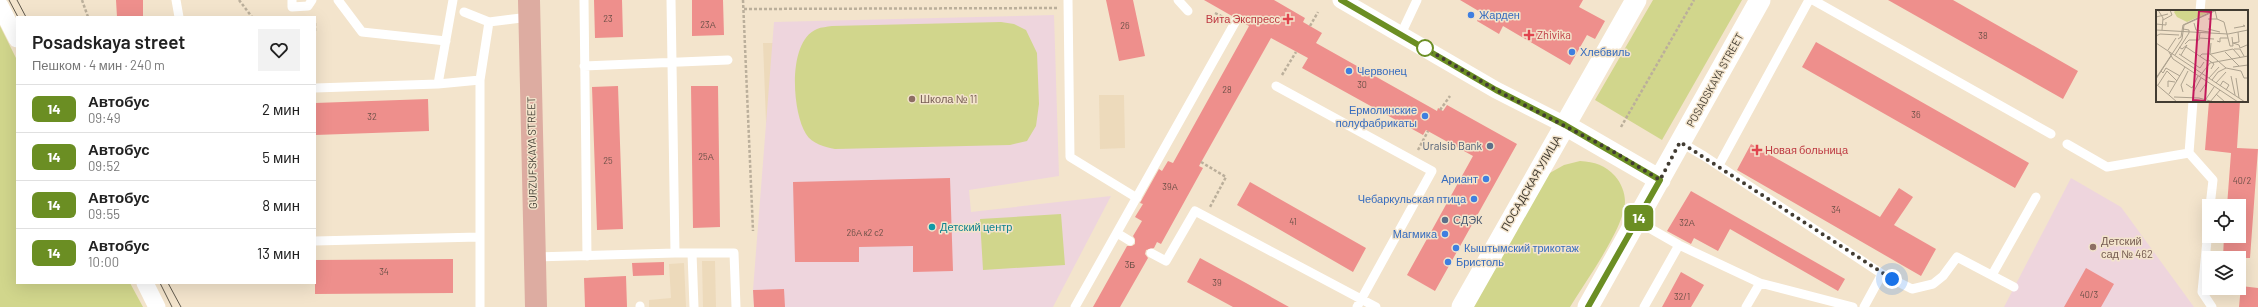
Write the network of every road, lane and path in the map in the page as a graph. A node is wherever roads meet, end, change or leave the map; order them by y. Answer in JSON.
{"nodes":[{"id":1,"x":82,"y":0,"type":"edge"},
{"id":2,"x":176,"y":0,"type":"edge"},
{"id":3,"x":239,"y":0,"type":"edge"},
{"id":4,"x":292,"y":0,"type":"edge"},
{"id":5,"x":312,"y":0,"type":"edge"},
{"id":6,"x":338,"y":0,"type":"edge"},
{"id":7,"x":453,"y":0,"type":"edge"},
{"id":8,"x":584,"y":0,"type":"edge"},
{"id":9,"x":671,"y":0,"type":"edge"},
{"id":10,"x":743,"y":0,"type":"edge"},
{"id":11,"x":1178,"y":0,"type":"edge"},
{"id":12,"x":1341,"y":0,"type":"edge"},
{"id":13,"x":1417,"y":0,"type":"edge"},
{"id":14,"x":1636,"y":0,"type":"edge"},
{"id":15,"x":1694,"y":0,"type":"edge"},
{"id":16,"x":1760,"y":0,"type":"edge"},
{"id":17,"x":1809,"y":0,"type":"edge"},
{"id":18,"x":1813,"y":0,"type":"edge"},
{"id":19,"x":2201,"y":0,"type":"edge"},
{"id":20,"x":1068,"y":4,"type":"edge"},
{"id":21,"x":0,"y":6,"type":"edge"},
{"id":22,"x":529,"y":9,"type":"edge"},
{"id":23,"x":744,"y":9,"type":"junction"},
{"id":24,"x":2200,"y":10,"type":"edge"},
{"id":25,"x":1188,"y":11,"type":"dead end"},
{"id":26,"x":464,"y":12,"type":"dead end"},
{"id":27,"x":1318,"y":12,"type":"dead end"},
{"id":28,"x":88,"y":16,"type":"edge"},
{"id":29,"x":178,"y":16,"type":"edge"},
{"id":30,"x":251,"y":16,"type":"edge"},
{"id":31,"x":1237,"y":19,"type":"dead end"},
{"id":32,"x":489,"y":22,"type":"junction"},
{"id":33,"x":1310,"y":26,"type":"dead end"},
{"id":34,"x":1401,"y":34,"type":"junction"},
{"id":35,"x":16,"y":36,"type":"edge"},
{"id":36,"x":446,"y":41,"type":"junction"},
{"id":37,"x":1296,"y":52,"type":"dead end"},
{"id":38,"x":728,"y":60,"type":"dead end"},
{"id":39,"x":672,"y":62,"type":"junction"},
{"id":40,"x":584,"y":66,"type":"junction"},
{"id":41,"x":480,"y":80,"type":"junction"},
{"id":42,"x":438,"y":84,"type":"junction"},
{"id":43,"x":1276,"y":86,"type":"joint"},
{"id":44,"x":316,"y":88,"type":"edge"},
{"id":45,"x":1450,"y":96,"type":"dead end"},
{"id":46,"x":2193,"y":102,"type":"edge"},
{"id":47,"x":1440,"y":110,"type":"dead end"},
{"id":48,"x":1565,"y":125,"type":"junction"},
{"id":49,"x":1621,"y":127,"type":"dead end"},
{"id":50,"x":1428,"y":131,"type":"dead end"},
{"id":51,"x":2050,"y":134,"type":"dead end"},
{"id":52,"x":1680,"y":142,"type":"junction"},
{"id":53,"x":2067,"y":144,"type":"dead end"},
{"id":54,"x":2189,"y":153,"type":"junction"},
{"id":55,"x":1412,"y":160,"type":"junction"},
{"id":56,"x":1201,"y":162,"type":"dead end"},
{"id":57,"x":1719,"y":165,"type":"junction"},
{"id":58,"x":1660,"y":180,"type":"junction"},
{"id":59,"x":2036,"y":197,"type":"dead end"},
{"id":60,"x":1137,"y":198,"type":"junction"},
{"id":61,"x":2211,"y":199,"type":"edge"},
{"id":62,"x":1205,"y":216,"type":"junction"},
{"id":63,"x":1637,"y":221,"type":"junction"},
{"id":64,"x":753,"y":231,"type":"dead end"},
{"id":65,"x":1116,"y":233,"type":"junction"},
{"id":66,"x":479,"y":237,"type":"junction"},
{"id":67,"x":316,"y":241,"type":"edge"},
{"id":68,"x":1130,"y":241,"type":"dead end"},
{"id":69,"x":2207,"y":243,"type":"edge"},
{"id":70,"x":1679,"y":245,"type":"junction"},
{"id":71,"x":1151,"y":252,"type":"dead end"},
{"id":72,"x":675,"y":253,"type":"junction"},
{"id":73,"x":692,"y":253,"type":"junction"},
{"id":74,"x":586,"y":256,"type":"junction"},
{"id":75,"x":534,"y":257,"type":"junction"},
{"id":76,"x":1882,"y":274,"type":"junction"},
{"id":77,"x":1992,"y":275,"type":"junction"},
{"id":78,"x":1760,"y":283,"type":"junction"},
{"id":79,"x":146,"y":284,"type":"edge"},
{"id":80,"x":2014,"y":287,"type":"dead end"},
{"id":81,"x":1359,"y":303,"type":"edge"},
{"id":82,"x":157,"y":307,"type":"edge"},
{"id":83,"x":480,"y":307,"type":"edge"},
{"id":84,"x":536,"y":307,"type":"edge"},
{"id":85,"x":694,"y":307,"type":"edge"},
{"id":86,"x":736,"y":307,"type":"edge"},
{"id":87,"x":1075,"y":307,"type":"edge"},
{"id":88,"x":1376,"y":307,"type":"edge"},
{"id":89,"x":1462,"y":307,"type":"edge"},
{"id":90,"x":1588,"y":307,"type":"edge"},
{"id":91,"x":1644,"y":307,"type":"edge"},
{"id":92,"x":1746,"y":307,"type":"edge"},
{"id":93,"x":1853,"y":307,"type":"edge"},
{"id":94,"x":1864,"y":307,"type":"edge"},
{"id":95,"x":2212,"y":307,"type":"edge"}],
"edges":[{"from":1,"to":28,"type":"path"},
{"from":2,"to":29,"type":"lane"},
{"from":3,"to":30,"type":"path"},
{"from":4,"to":5,"type":"lane"},
{"from":6,"to":36,"type":"lane"},
{"from":7,"to":36,"type":"lane"},
{"from":8,"to":40,"type":"lane"},
{"from":9,"to":39,"type":"lane"},
{"from":10,"to":23,"type":"path"},
{"from":11,"to":25,"type":"lane"},
{"from":12,"to":34,"type":"street"},
{"from":13,"to":34,"type":"lane"},
{"from":14,"to":48,"type":"street"},
{"from":15,"to":49,"type":"path"},
{"from":16,"to":52,"type":"street","name":"POSADSKAYA STREET"},
{"from":17,"to":57,"type":"lane"},
{"from":18,"to":51,"type":"lane"},
{"from":19,"to":24,"type":"lane"},
{"from":20,"to":23,"type":"path"},
{"from":20,"to":60,"type":"lane"},
{"from":21,"to":35,"type":"street"},
{"from":22,"to":32,"type":"lane"},
{"from":22,"to":75,"type":"main road","name":"GURZUFSKAYA STREET"},
{"from":23,"to":64,"type":"path"},
{"from":26,"to":32,"type":"lane"},
{"from":27,"to":33,"type":"path"},
{"from":31,"to":60,"type":"lane"},
{"from":32,"to":41,"type":"lane"},
{"from":34,"to":48,"type":"street"},
{"from":36,"to":42,"type":"lane"},
{"from":37,"to":43,"type":"path"},
{"from":38,"to":39,"type":"lane"},
{"from":39,"to":40,"type":"lane"},
{"from":39,"to":72,"type":"lane"},
{"from":40,"to":74,"type":"lane"},
{"from":41,"to":42,"type":"lane"},
{"from":41,"to":66,"type":"lane"},
{"from":42,"to":44,"type":"lane"},
{"from":43,"to":55,"type":"lane"},
{"from":45,"to":47,"type":"path"},
{"from":46,"to":54,"type":"lane"},
{"from":48,"to":58,"type":"street"},
{"from":48,"to":89,"type":"street","name":"ПОСАДСКАЯ УЛИЦА"},
{"from":50,"to":55,"type":"path"},
{"from":52,"to":57,"type":"lane"},
{"from":52,"to":58,"type":"street","name":"POSADSKAYA STREET"},
{"from":53,"to":54,"type":"lane"},
{"from":54,"to":61,"type":"lane"},
{"from":55,"to":81,"type":"lane"},
{"from":56,"to":62,"type":"path"},
{"from":57,"to":76,"type":"lane"},
{"from":58,"to":63,"type":"street","name":"POSADSKAYA STREET"},
{"from":59,"to":77,"type":"lane"},
{"from":60,"to":65,"type":"lane"},
{"from":62,"to":71,"type":"lane"},
{"from":62,"to":81,"type":"lane"},
{"from":63,"to":70,"type":"lane"},
{"from":63,"to":90,"type":"street","name":"POSADSKAYA STREET"},
{"from":65,"to":68,"type":"lane"},
{"from":65,"to":87,"type":"lane"},
{"from":66,"to":67,"type":"lane"},
{"from":66,"to":83,"type":"lane"},
{"from":69,"to":95,"type":"lane"},
{"from":70,"to":78,"type":"lane"},
{"from":70,"to":91,"type":"lane"},
{"from":72,"to":73,"type":"lane"},
{"from":72,"to":74,"type":"lane"},
{"from":73,"to":85,"type":"lane"},
{"from":73,"to":86,"type":"lane"},
{"from":74,"to":75,"type":"lane"},
{"from":75,"to":84,"type":"main road","name":"GURZUFSKAYA STREET"},
{"from":76,"to":77,"type":"lane"},
{"from":76,"to":94,"type":"lane"},
{"from":77,"to":80,"type":"lane"},
{"from":78,"to":92,"type":"lane"},
{"from":78,"to":93,"type":"lane"},
{"from":79,"to":82,"type":"street"},
{"from":81,"to":88,"type":"lane"}]}
